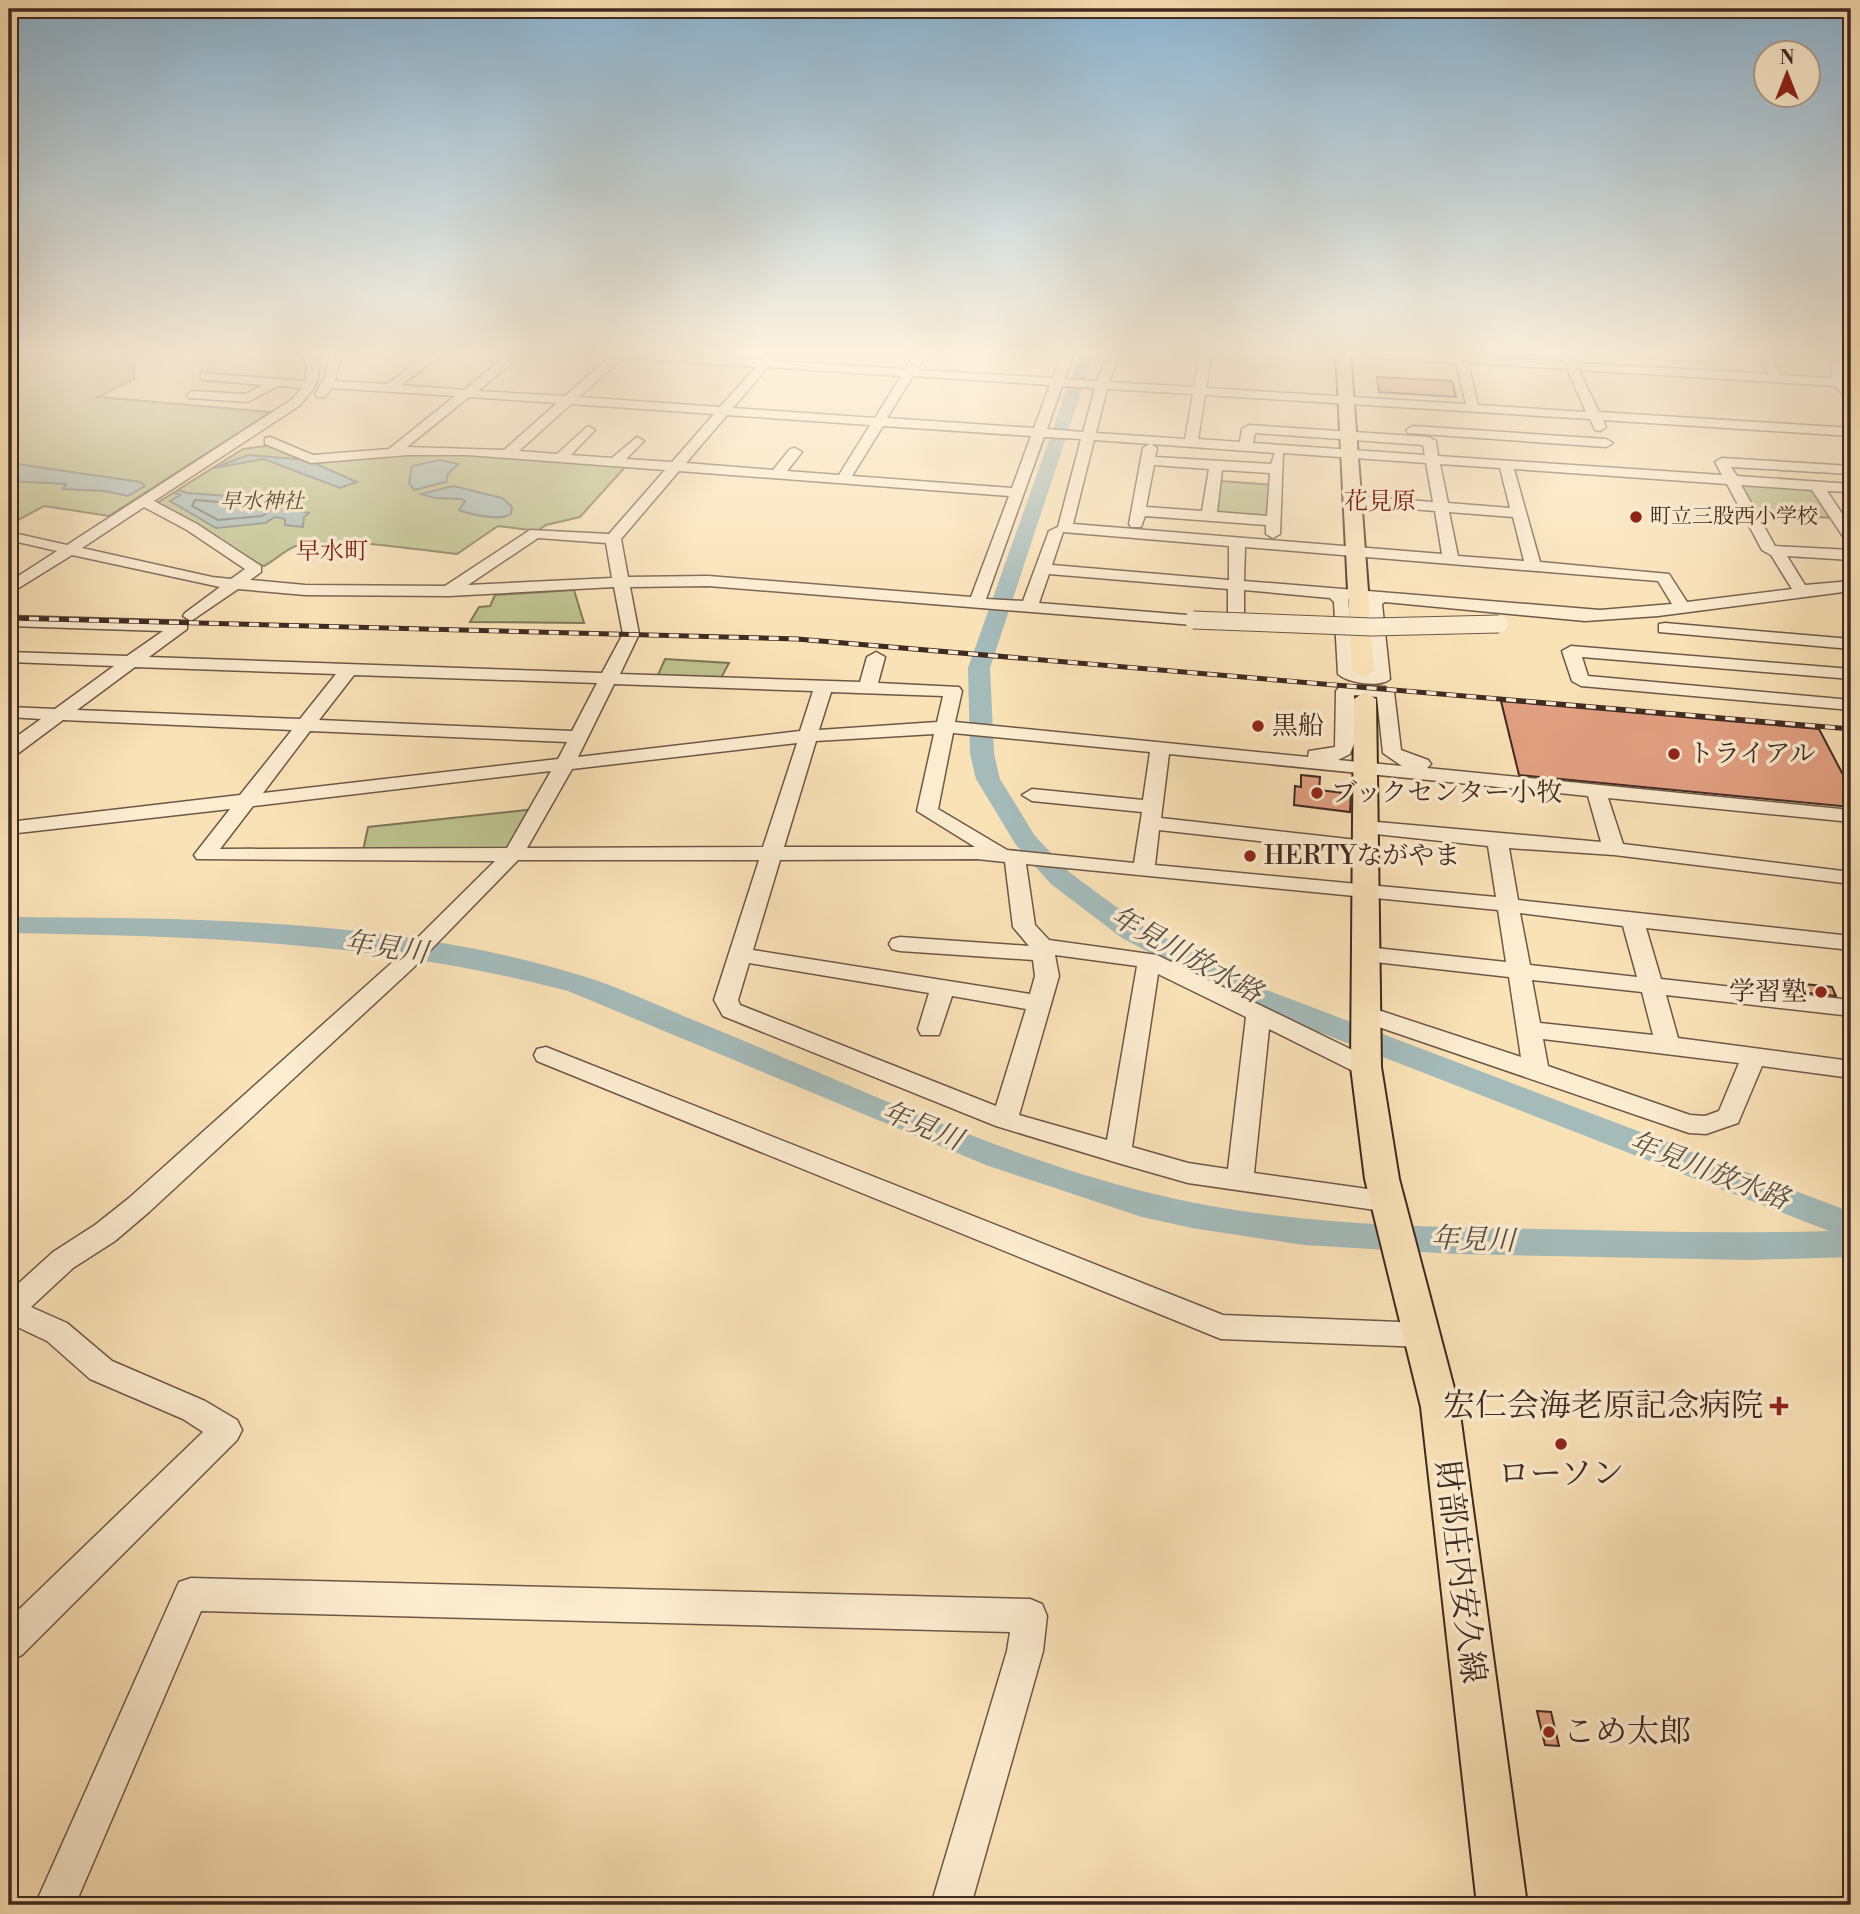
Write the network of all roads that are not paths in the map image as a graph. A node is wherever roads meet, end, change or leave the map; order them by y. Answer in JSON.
{"nodes":[{"id":1,"x":242,"y":439,"type":"edge"},
{"id":2,"x":265,"y":439,"type":"edge"},
{"id":3,"x":276,"y":439,"type":"edge"},
{"id":4,"x":410,"y":439,"type":"edge"},
{"id":5,"x":523,"y":439,"type":"edge"},
{"id":6,"x":579,"y":439,"type":"edge"},
{"id":7,"x":699,"y":439,"type":"edge"},
{"id":8,"x":868,"y":439,"type":"edge"},
{"id":9,"x":1036,"y":439,"type":"edge"},
{"id":10,"x":1083,"y":439,"type":"edge"},
{"id":11,"x":1122,"y":439,"type":"edge"},
{"id":12,"x":1192,"y":439,"type":"edge"},
{"id":13,"x":1248,"y":439,"type":"edge"},
{"id":14,"x":1349,"y":439,"type":"edge"},
{"id":15,"x":1417,"y":439,"type":"edge"},
{"id":16,"x":1533,"y":439,"type":"edge"},
{"id":17,"x":1605,"y":439,"type":"edge"},
{"id":18,"x":638,"y":441,"type":"dead end"},
{"id":19,"x":1151,"y":441,"type":"junction"},
{"id":20,"x":1606,"y":443,"type":"junction"},
{"id":21,"x":235,"y":444,"type":"junction"},
{"id":22,"x":1191,"y":444,"type":"junction"},
{"id":23,"x":1247,"y":448,"type":"junction"},
{"id":24,"x":1278,"y":450,"type":"junction"},
{"id":25,"x":393,"y":452,"type":"junction"},
{"id":26,"x":794,"y":453,"type":"dead end"},
{"id":27,"x":506,"y":455,"type":"junction"},
{"id":28,"x":1350,"y":455,"type":"junction"},
{"id":29,"x":559,"y":459,"type":"junction"},
{"id":30,"x":1433,"y":460,"type":"junction"},
{"id":31,"x":1148,"y":461,"type":"junction"},
{"id":32,"x":614,"y":463,"type":"junction"},
{"id":33,"x":1216,"y":465,"type":"junction"},
{"id":34,"x":1506,"y":465,"type":"junction"},
{"id":35,"x":674,"y":468,"type":"junction"},
{"id":36,"x":1277,"y":470,"type":"junction"},
{"id":37,"x":1851,"y":470,"type":"edge"},
{"id":38,"x":1617,"y":473,"type":"junction"},
{"id":39,"x":775,"y":476,"type":"junction"},
{"id":40,"x":1730,"y":480,"type":"junction"},
{"id":41,"x":842,"y":481,"type":"junction"},
{"id":42,"x":1816,"y":486,"type":"junction"},
{"id":43,"x":1851,"y":488,"type":"edge"},
{"id":44,"x":1015,"y":492,"type":"junction"},
{"id":45,"x":1353,"y":500,"type":"junction"},
{"id":46,"x":145,"y":502,"type":"junction"},
{"id":47,"x":1441,"y":507,"type":"junction"},
{"id":48,"x":1139,"y":511,"type":"junction"},
{"id":49,"x":1519,"y":513,"type":"junction"},
{"id":50,"x":1209,"y":516,"type":"junction"},
{"id":51,"x":1274,"y":521,"type":"junction"},
{"id":52,"x":1056,"y":531,"type":"dead end"},
{"id":53,"x":1135,"y":534,"type":"junction"},
{"id":54,"x":9,"y":536,"type":"edge"},
{"id":55,"x":1851,"y":538,"type":"edge"},
{"id":56,"x":613,"y":539,"type":"junction"},
{"id":57,"x":1237,"y":543,"type":"junction"},
{"id":58,"x":1272,"y":546,"type":"junction"},
{"id":59,"x":70,"y":550,"type":"junction"},
{"id":60,"x":1776,"y":550,"type":"junction"},
{"id":61,"x":1356,"y":554,"type":"junction"},
{"id":62,"x":1851,"y":555,"type":"edge"},
{"id":63,"x":1451,"y":560,"type":"junction"},
{"id":64,"x":1533,"y":566,"type":"junction"},
{"id":65,"x":1042,"y":569,"type":"junction"},
{"id":66,"x":622,"y":582,"type":"junction"},
{"id":67,"x":237,"y":584,"type":"junction"},
{"id":68,"x":1236,"y":584,"type":"junction"},
{"id":69,"x":1851,"y":586,"type":"edge"},
{"id":70,"x":9,"y":589,"type":"edge"},
{"id":71,"x":449,"y":591,"type":"junction"},
{"id":72,"x":1808,"y":592,"type":"junction"},
{"id":73,"x":1335,"y":593,"type":"junction"},
{"id":74,"x":1356,"y":594,"type":"junction"},
{"id":75,"x":1382,"y":597,"type":"junction"},
{"id":76,"x":977,"y":602,"type":"junction"},
{"id":77,"x":1026,"y":606,"type":"junction"},
{"id":78,"x":1683,"y":608,"type":"junction"},
{"id":79,"x":1658,"y":611,"type":"junction"},
{"id":80,"x":1236,"y":612,"type":"dead end"},
{"id":81,"x":1601,"y":615,"type":"junction"},
{"id":82,"x":9,"y":621,"type":"edge"},
{"id":83,"x":184,"y":623,"type":"junction"},
{"id":84,"x":1665,"y":628,"type":"junction"},
{"id":85,"x":1851,"y":644,"type":"edge"},
{"id":86,"x":9,"y":657,"type":"edge"},
{"id":87,"x":876,"y":657,"type":"dead end"},
{"id":88,"x":131,"y":661,"type":"junction"},
{"id":89,"x":1678,"y":661,"type":"junction"},
{"id":90,"x":349,"y":669,"type":"junction"},
{"id":91,"x":1363,"y":671,"type":"dead end"},
{"id":92,"x":1851,"y":674,"type":"edge"},
{"id":93,"x":608,"y":678,"type":"junction"},
{"id":94,"x":824,"y":685,"type":"junction"},
{"id":95,"x":868,"y":687,"type":"junction"},
{"id":96,"x":1365,"y":699,"type":"dead end"},
{"id":97,"x":1851,"y":705,"type":"edge"},
{"id":98,"x":9,"y":712,"type":"edge"},
{"id":99,"x":59,"y":714,"type":"junction"},
{"id":100,"x":305,"y":725,"type":"junction"},
{"id":101,"x":947,"y":728,"type":"junction"},
{"id":102,"x":808,"y":736,"type":"junction"},
{"id":103,"x":579,"y":737,"type":"junction"},
{"id":104,"x":1160,"y":748,"type":"junction"},
{"id":105,"x":9,"y":751,"type":"edge"},
{"id":106,"x":1311,"y":762,"type":"junction"},
{"id":107,"x":564,"y":766,"type":"junction"},
{"id":108,"x":1367,"y":768,"type":"junction"},
{"id":109,"x":1431,"y":774,"type":"junction"},
{"id":110,"x":1596,"y":791,"type":"junction"},
{"id":111,"x":1032,"y":795,"type":"dead end"},
{"id":112,"x":244,"y":801,"type":"junction"},
{"id":113,"x":1151,"y":815,"type":"junction"},
{"id":114,"x":1846,"y":816,"type":"edge"},
{"id":115,"x":9,"y":828,"type":"edge"},
{"id":116,"x":1366,"y":837,"type":"junction"},
{"id":117,"x":1851,"y":837,"type":"edge"},
{"id":118,"x":1497,"y":841,"type":"junction"},
{"id":119,"x":1614,"y":849,"type":"junction"},
{"id":120,"x":513,"y":853,"type":"junction"},
{"id":121,"x":771,"y":855,"type":"junction"},
{"id":122,"x":1008,"y":856,"type":"junction"},
{"id":123,"x":1144,"y":869,"type":"junction"},
{"id":124,"x":1851,"y":878,"type":"edge"},
{"id":125,"x":1366,"y":891,"type":"junction"},
{"id":126,"x":1508,"y":905,"type":"junction"},
{"id":127,"x":1633,"y":920,"type":"junction"},
{"id":128,"x":1851,"y":943,"type":"edge"},
{"id":129,"x":900,"y":944,"type":"dead end"},
{"id":130,"x":1042,"y":950,"type":"junction"},
{"id":131,"x":1366,"y":954,"type":"junction"},
{"id":132,"x":741,"y":955,"type":"junction"},
{"id":133,"x":1149,"y":960,"type":"junction"},
{"id":134,"x":1521,"y":970,"type":"junction"},
{"id":135,"x":1651,"y":984,"type":"junction"},
{"id":136,"x":943,"y":987,"type":"junction"},
{"id":137,"x":1039,"y":1003,"type":"junction"},
{"id":138,"x":1851,"y":1008,"type":"edge"},
{"id":139,"x":1258,"y":1015,"type":"junction"},
{"id":140,"x":1366,"y":1016,"type":"junction"},
{"id":141,"x":930,"y":1029,"type":"dead end"},
{"id":142,"x":1530,"y":1030,"type":"junction"},
{"id":143,"x":1668,"y":1045,"type":"junction"},
{"id":144,"x":546,"y":1055,"type":"dead end"},
{"id":145,"x":1753,"y":1058,"type":"junction"},
{"id":146,"x":1366,"y":1062,"type":"junction"},
{"id":147,"x":1851,"y":1070,"type":"edge"},
{"id":148,"x":1536,"y":1071,"type":"junction"},
{"id":149,"x":1005,"y":1120,"type":"junction"},
{"id":150,"x":1118,"y":1153,"type":"junction"},
{"id":151,"x":1240,"y":1182,"type":"junction"},
{"id":152,"x":1395,"y":1220,"type":"junction"},
{"id":153,"x":9,"y":1310,"type":"edge"},
{"id":154,"x":1424,"y":1335,"type":"junction"},
{"id":155,"x":9,"y":1643,"type":"edge"},
{"id":156,"x":55,"y":1905,"type":"edge"},
{"id":157,"x":951,"y":1905,"type":"edge"},
{"id":158,"x":1502,"y":1905,"type":"edge"}],
"edges":[{"from":1,"to":21,"type":"street"},
{"from":2,"to":21,"type":"street"},
{"from":3,"to":25,"type":"street"},
{"from":4,"to":25,"type":"street"},
{"from":5,"to":27,"type":"street"},
{"from":6,"to":29,"type":"street"},
{"from":7,"to":35,"type":"street"},
{"from":8,"to":41,"type":"street"},
{"from":9,"to":44,"type":"street"},
{"from":10,"to":53,"type":"street"},
{"from":11,"to":19,"type":"street"},
{"from":12,"to":22,"type":"street"},
{"from":13,"to":23,"type":"street"},
{"from":14,"to":28,"type":"main road"},
{"from":15,"to":30,"type":"street"},
{"from":16,"to":20,"type":"street"},
{"from":17,"to":20,"type":"street"},
{"from":18,"to":32,"type":"street"},
{"from":19,"to":22,"type":"street"},
{"from":19,"to":31,"type":"street"},
{"from":20,"to":38,"type":"street"},
{"from":21,"to":46,"type":"street"},
{"from":22,"to":23,"type":"street"},
{"from":23,"to":24,"type":"street"},
{"from":24,"to":28,"type":"street"},
{"from":24,"to":36,"type":"street"},
{"from":25,"to":27,"type":"street"},
{"from":26,"to":39,"type":"street"},
{"from":27,"to":29,"type":"street"},
{"from":28,"to":30,"type":"street"},
{"from":28,"to":45,"type":"main road"},
{"from":29,"to":32,"type":"street"},
{"from":30,"to":34,"type":"street"},
{"from":30,"to":47,"type":"street"},
{"from":31,"to":33,"type":"street"},
{"from":31,"to":48,"type":"street"},
{"from":32,"to":35,"type":"street"},
{"from":33,"to":36,"type":"street"},
{"from":33,"to":50,"type":"street"},
{"from":34,"to":38,"type":"street"},
{"from":34,"to":49,"type":"street"},
{"from":35,"to":39,"type":"street"},
{"from":35,"to":56,"type":"street"},
{"from":36,"to":51,"type":"street"},
{"from":37,"to":40,"type":"street"},
{"from":38,"to":40,"type":"street"},
{"from":39,"to":41,"type":"street"},
{"from":40,"to":42,"type":"street"},
{"from":40,"to":60,"type":"street"},
{"from":41,"to":44,"type":"street"},
{"from":42,"to":43,"type":"street"},
{"from":42,"to":55,"type":"street"},
{"from":44,"to":76,"type":"street"},
{"from":45,"to":47,"type":"street"},
{"from":45,"to":61,"type":"main road"},
{"from":46,"to":59,"type":"street"},
{"from":46,"to":67,"type":"street"},
{"from":47,"to":49,"type":"street"},
{"from":47,"to":63,"type":"street"},
{"from":48,"to":50,"type":"street"},
{"from":48,"to":53,"type":"street"},
{"from":49,"to":64,"type":"street"},
{"from":50,"to":51,"type":"street"},
{"from":51,"to":58,"type":"street"},
{"from":52,"to":65,"type":"street"},
{"from":53,"to":57,"type":"street"},
{"from":54,"to":59,"type":"street"},
{"from":56,"to":66,"type":"street"},
{"from":56,"to":71,"type":"street"},
{"from":57,"to":58,"type":"street"},
{"from":57,"to":68,"type":"street"},
{"from":58,"to":61,"type":"street"},
{"from":59,"to":67,"type":"street"},
{"from":59,"to":70,"type":"street"},
{"from":60,"to":62,"type":"street"},
{"from":60,"to":72,"type":"street"},
{"from":61,"to":63,"type":"street"},
{"from":61,"to":74,"type":"main road"},
{"from":63,"to":64,"type":"street"},
{"from":64,"to":78,"type":"street"},
{"from":65,"to":68,"type":"street"},
{"from":65,"to":77,"type":"street"},
{"from":66,"to":71,"type":"street"},
{"from":66,"to":76,"type":"street"},
{"from":66,"to":93,"type":"street"},
{"from":67,"to":71,"type":"street"},
{"from":67,"to":83,"type":"street"},
{"from":68,"to":73,"type":"street"},
{"from":68,"to":80,"type":"street"},
{"from":69,"to":72,"type":"street"},
{"from":72,"to":78,"type":"street"},
{"from":73,"to":74,"type":"street"},
{"from":73,"to":75,"type":"street"},
{"from":74,"to":75,"type":"street"},
{"from":74,"to":91,"type":"main road"},
{"from":75,"to":81,"type":"street"},
{"from":76,"to":77,"type":"street"},
{"from":77,"to":81,"type":"street","bridge":true},
{"from":78,"to":79,"type":"street"},
{"from":79,"to":81,"type":"street"},
{"from":79,"to":84,"type":"street"},
{"from":82,"to":83,"type":"street"},
{"from":83,"to":88,"type":"street"},
{"from":84,"to":85,"type":"street"},
{"from":84,"to":89,"type":"street"},
{"from":86,"to":88,"type":"street"},
{"from":87,"to":95,"type":"street"},
{"from":88,"to":90,"type":"street"},
{"from":88,"to":99,"type":"street"},
{"from":89,"to":92,"type":"street"},
{"from":89,"to":97,"type":"street"},
{"from":90,"to":93,"type":"street"},
{"from":90,"to":100,"type":"street"},
{"from":93,"to":94,"type":"street"},
{"from":93,"to":103,"type":"street"},
{"from":94,"to":95,"type":"street"},
{"from":94,"to":102,"type":"street"},
{"from":95,"to":101,"type":"street"},
{"from":96,"to":108,"type":"main road","name":"財部庄内安久線"},
{"from":98,"to":99,"type":"street"},
{"from":99,"to":100,"type":"street"},
{"from":99,"to":105,"type":"street"},
{"from":100,"to":103,"type":"street"},
{"from":100,"to":112,"type":"street"},
{"from":101,"to":102,"type":"street"},
{"from":101,"to":104,"type":"street"},
{"from":101,"to":122,"type":"street"},
{"from":102,"to":107,"type":"street"},
{"from":102,"to":121,"type":"street"},
{"from":103,"to":107,"type":"street"},
{"from":104,"to":106,"type":"street"},
{"from":104,"to":113,"type":"street"},
{"from":106,"to":108,"type":"street"},
{"from":106,"to":109,"type":"street"},
{"from":107,"to":112,"type":"street"},
{"from":107,"to":120,"type":"street"},
{"from":108,"to":109,"type":"street"},
{"from":108,"to":116,"type":"main road","name":"財部庄内安久線"},
{"from":109,"to":110,"type":"street"},
{"from":110,"to":114,"type":"street"},
{"from":110,"to":119,"type":"street"},
{"from":111,"to":113,"type":"street"},
{"from":112,"to":115,"type":"street"},
{"from":112,"to":120,"type":"street"},
{"from":113,"to":116,"type":"street"},
{"from":113,"to":123,"type":"street"},
{"from":114,"to":117,"type":"street"},
{"from":116,"to":118,"type":"street"},
{"from":116,"to":125,"type":"main road","name":"財部庄内安久線"},
{"from":118,"to":119,"type":"street"},
{"from":118,"to":126,"type":"street"},
{"from":119,"to":124,"type":"street"},
{"from":120,"to":121,"type":"street"},
{"from":120,"to":153,"type":"street"},
{"from":121,"to":122,"type":"street"},
{"from":121,"to":132,"type":"street"},
{"from":122,"to":123,"type":"street"},
{"from":122,"to":130,"type":"street"},
{"from":123,"to":125,"type":"street"},
{"from":125,"to":126,"type":"street"},
{"from":125,"to":131,"type":"main road","name":"財部庄内安久線"},
{"from":126,"to":127,"type":"street"},
{"from":126,"to":134,"type":"street"},
{"from":127,"to":128,"type":"street"},
{"from":127,"to":135,"type":"street"},
{"from":129,"to":130,"type":"street"},
{"from":130,"to":133,"type":"street"},
{"from":130,"to":137,"type":"street"},
{"from":131,"to":134,"type":"street"},
{"from":131,"to":140,"type":"main road","name":"財部庄内安久線"},
{"from":132,"to":136,"type":"street"},
{"from":132,"to":149,"type":"street"},
{"from":133,"to":139,"type":"street"},
{"from":133,"to":150,"type":"street"},
{"from":134,"to":135,"type":"street"},
{"from":134,"to":142,"type":"street"},
{"from":135,"to":138,"type":"street"},
{"from":135,"to":143,"type":"street"},
{"from":136,"to":137,"type":"street"},
{"from":136,"to":141,"type":"street"},
{"from":137,"to":149,"type":"street"},
{"from":139,"to":146,"type":"street"},
{"from":139,"to":151,"type":"street"},
{"from":140,"to":146,"type":"main road","name":"財部庄内安久線"},
{"from":140,"to":148,"type":"street"},
{"from":142,"to":143,"type":"street"},
{"from":142,"to":148,"type":"street"},
{"from":143,"to":145,"type":"street"},
{"from":144,"to":154,"type":"street"},
{"from":145,"to":147,"type":"street"},
{"from":145,"to":148,"type":"street"},
{"from":146,"to":152,"type":"main road","name":"財部庄内安久線"},
{"from":149,"to":150,"type":"street"},
{"from":150,"to":151,"type":"street"},
{"from":151,"to":152,"type":"street"},
{"from":152,"to":154,"type":"main road","name":"財部庄内安久線"},
{"from":153,"to":155,"type":"street"},
{"from":154,"to":158,"type":"main road","name":"財部庄内安久線"},
{"from":156,"to":157,"type":"street"}]}
